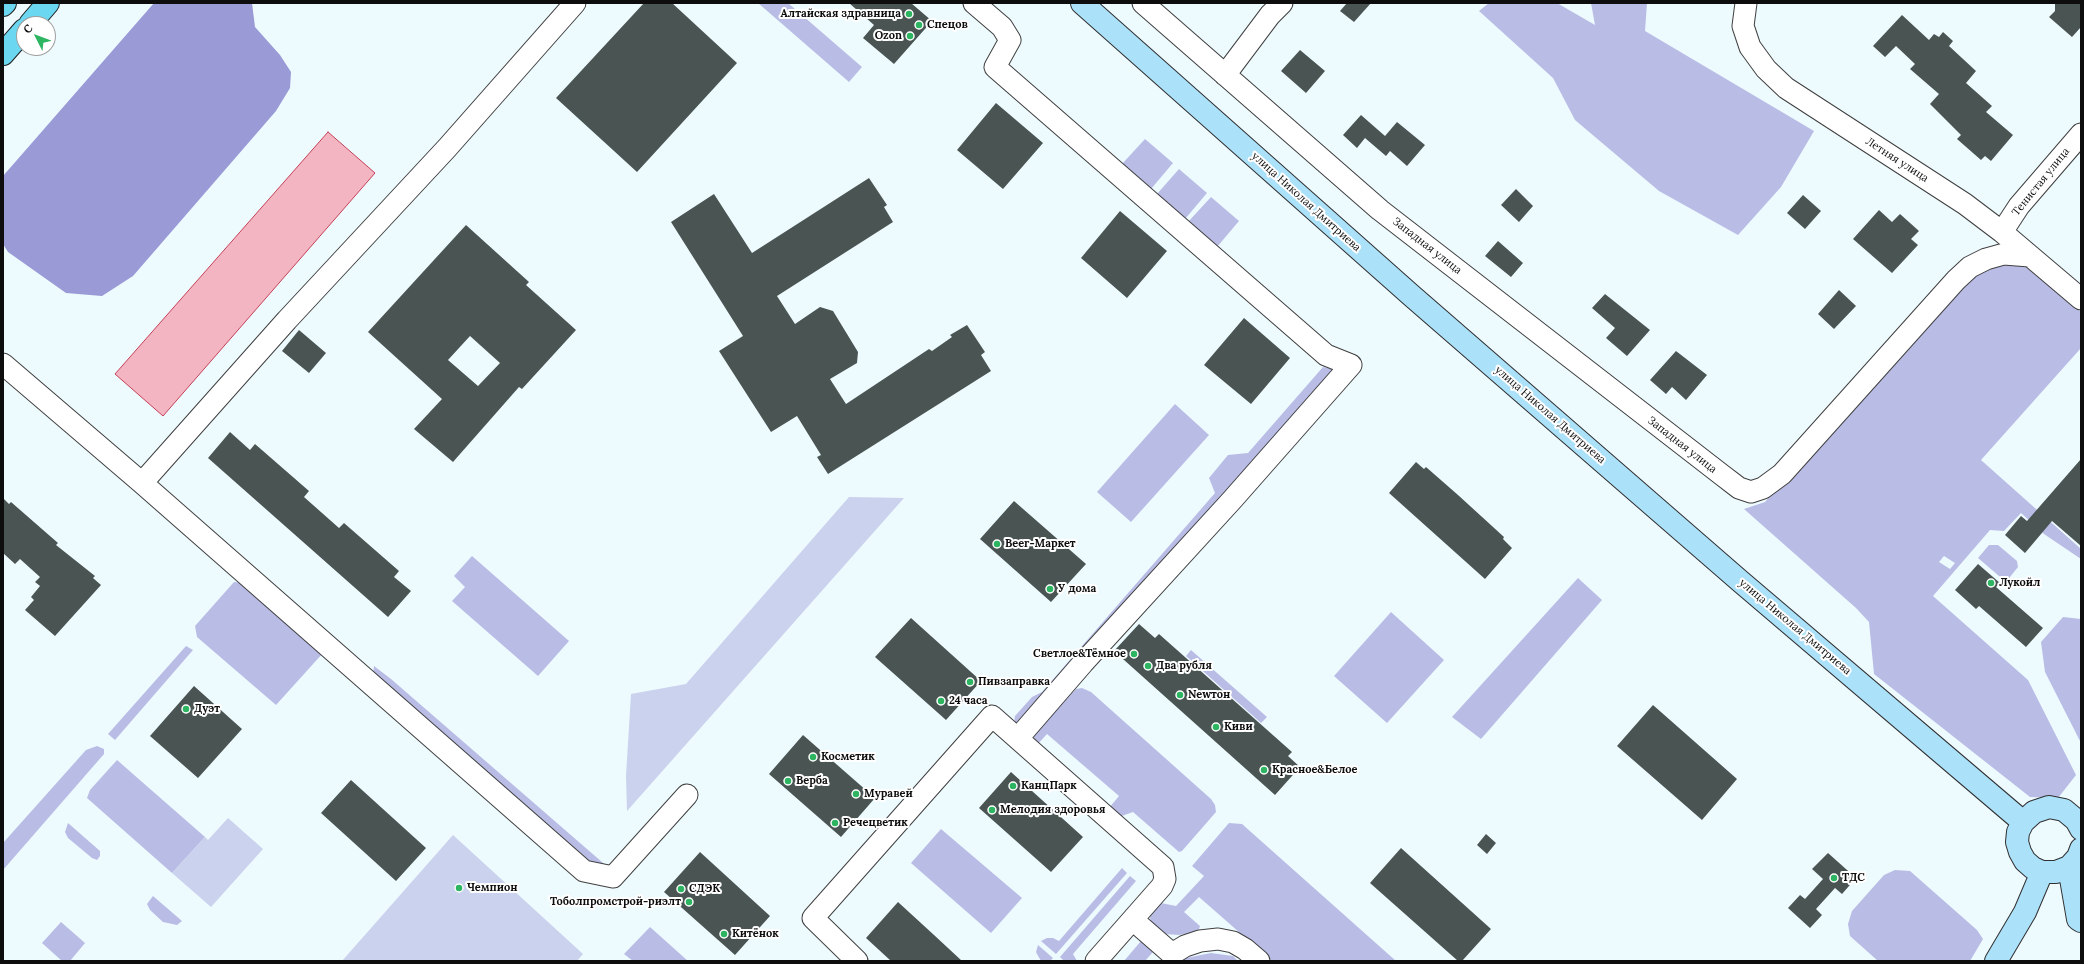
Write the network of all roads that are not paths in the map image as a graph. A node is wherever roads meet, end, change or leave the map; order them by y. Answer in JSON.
{"nodes":[{"id":1,"x":48,"y":3,"type":"edge"},
{"id":2,"x":575,"y":3,"type":"edge"},
{"id":3,"x":974,"y":3,"type":"edge"},
{"id":4,"x":1082,"y":3,"type":"edge"},
{"id":5,"x":1143,"y":3,"type":"edge"},
{"id":6,"x":1282,"y":3,"type":"edge"},
{"id":7,"x":1746,"y":3,"type":"edge"},
{"id":8,"x":37,"y":16,"type":"edge"},
{"id":9,"x":16,"y":39,"type":"edge"},
{"id":10,"x":3,"y":54,"type":"edge"},
{"id":11,"x":1225,"y":75,"type":"junction"},
{"id":12,"x":2081,"y":134,"type":"edge"},
{"id":13,"x":2002,"y":232,"type":"junction"},
{"id":14,"x":2030,"y":256,"type":"junction"},
{"id":15,"x":2081,"y":299,"type":"edge"},
{"id":16,"x":3,"y":364,"type":"edge"},
{"id":17,"x":142,"y":483,"type":"junction"},
{"id":18,"x":1018,"y":738,"type":"junction"},
{"id":19,"x":687,"y":795,"type":"dead end"},
{"id":20,"x":2079,"y":821,"type":"edge"},
{"id":21,"x":2022,"y":822,"type":"junction"},
{"id":22,"x":2081,"y":849,"type":"edge"},
{"id":23,"x":2069,"y":867,"type":"junction"},
{"id":24,"x":2042,"y":872,"type":"junction"},
{"id":25,"x":1133,"y":920,"type":"junction"},
{"id":26,"x":2081,"y":922,"type":"edge"},
{"id":27,"x":857,"y":961,"type":"edge"},
{"id":28,"x":1096,"y":961,"type":"edge"},
{"id":29,"x":1259,"y":961,"type":"edge"},
{"id":30,"x":1996,"y":961,"type":"edge"}],
"edges":[{"from":1,"to":8,"type":"main road"},
{"from":2,"to":17,"type":"street"},
{"from":3,"to":18,"type":"street"},
{"from":4,"to":21,"type":"main road","name":"улица Николая Дмитриева"},
{"from":5,"to":11,"type":"street","name":"Западная улица"},
{"from":6,"to":11,"type":"street"},
{"from":7,"to":13,"type":"street","name":"Летняя улица"},
{"from":9,"to":10,"type":"main road"},
{"from":11,"to":14,"type":"street","name":"Западная улица"},
{"from":12,"to":13,"type":"street","name":"Тенистая улица"},
{"from":13,"to":14,"type":"street","name":"Летняя улица"},
{"from":14,"to":15,"type":"street","name":"Летняя улица"},
{"from":16,"to":17,"type":"street"},
{"from":17,"to":19,"type":"street"},
{"from":18,"to":25,"type":"street"},
{"from":18,"to":27,"type":"street"},
{"from":20,"to":21,"type":"main road"},
{"from":21,"to":24,"type":"main road"},
{"from":22,"to":23,"type":"main road"},
{"from":23,"to":24,"type":"main road"},
{"from":23,"to":26,"type":"main road"},
{"from":24,"to":30,"type":"main road"},
{"from":25,"to":28,"type":"street"},
{"from":25,"to":29,"type":"street"}]}
